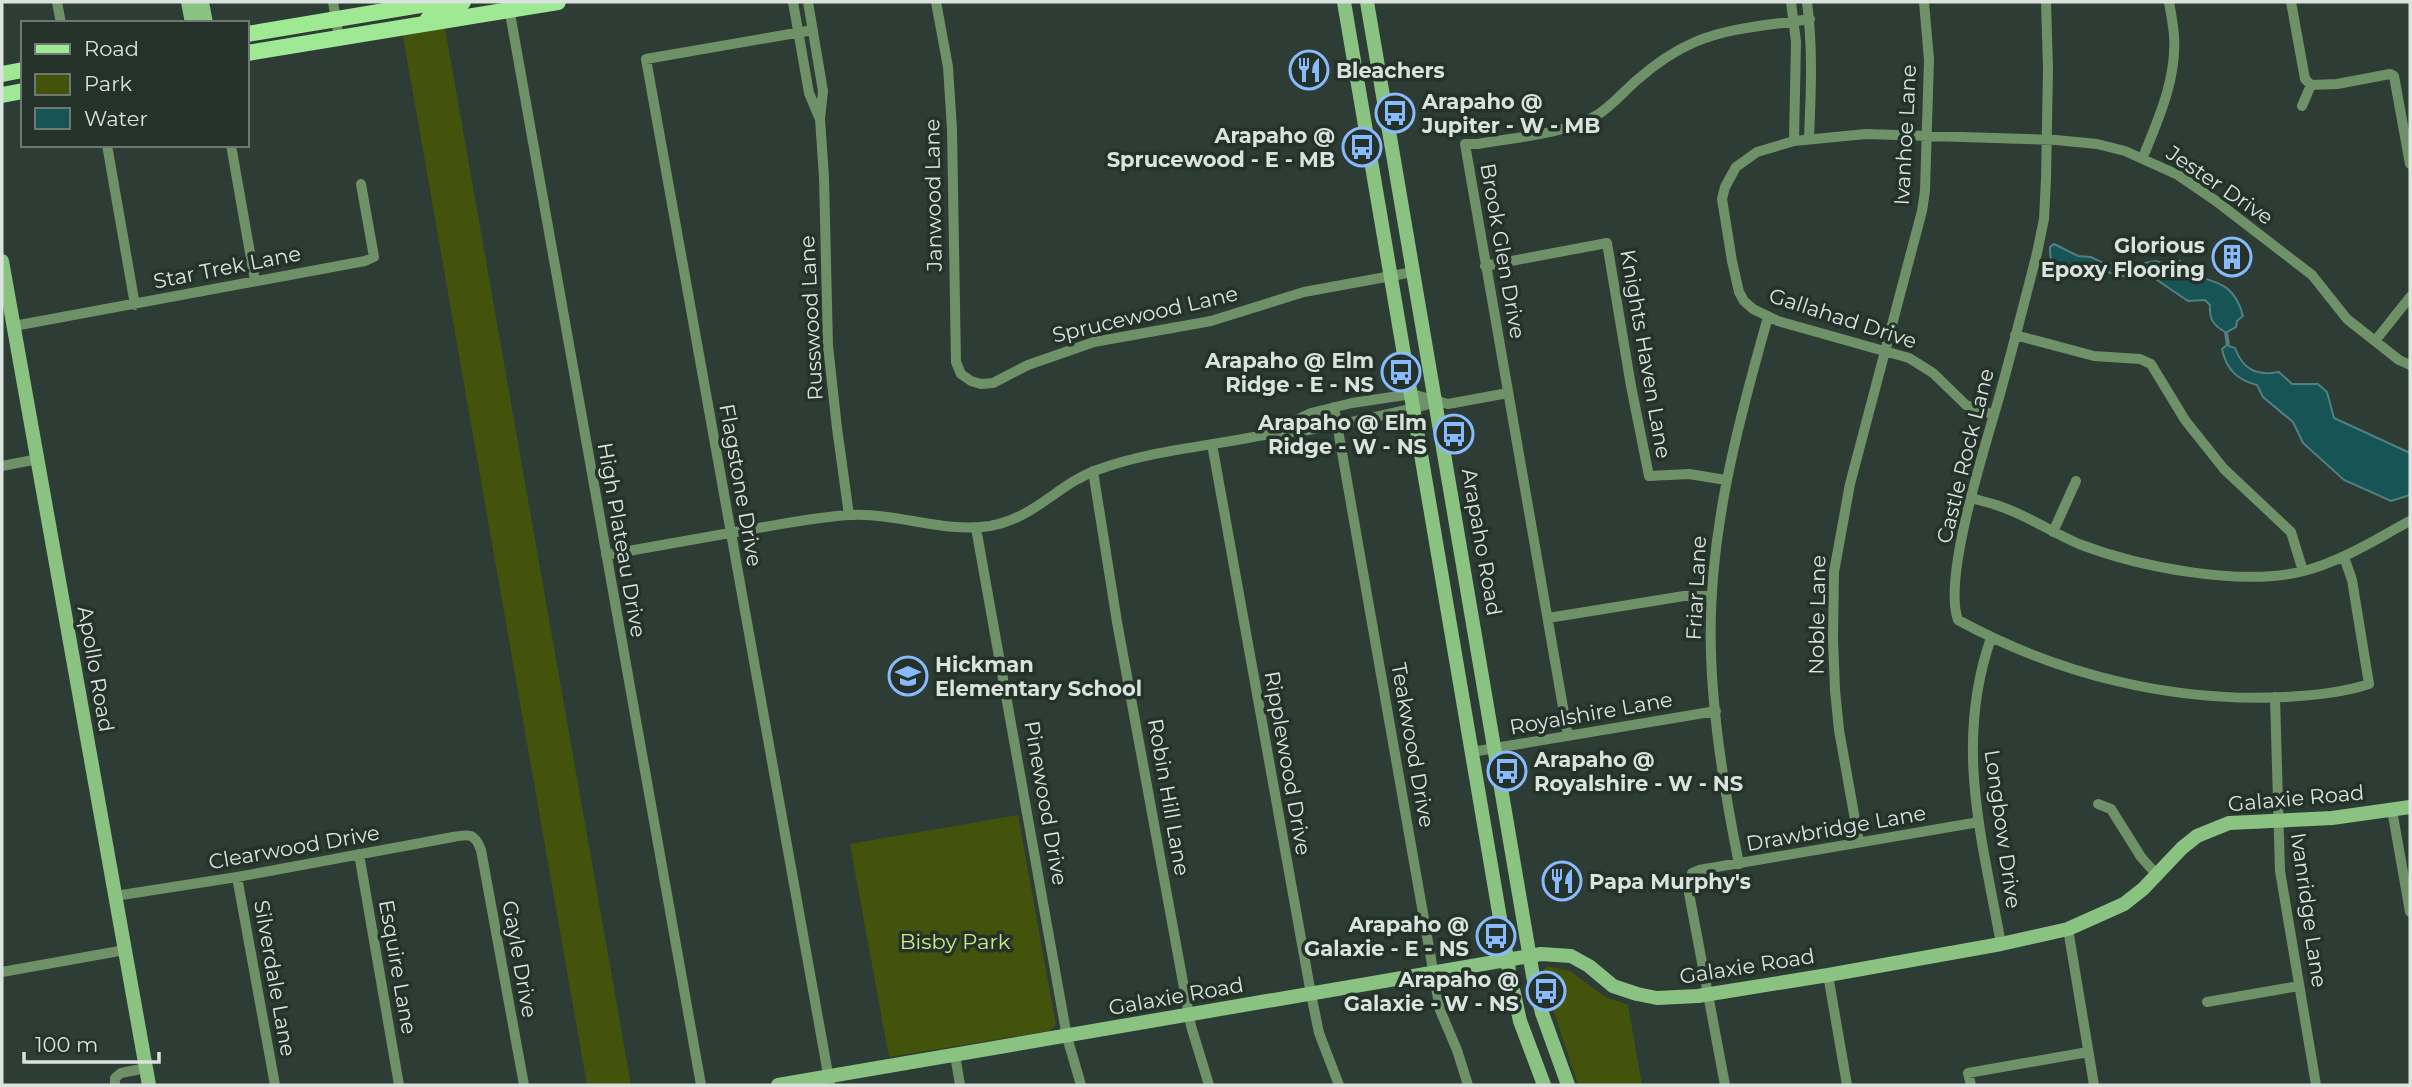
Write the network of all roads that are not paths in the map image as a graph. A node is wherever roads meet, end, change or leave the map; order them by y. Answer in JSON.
{"nodes":[{"id":1,"x":57,"y":2,"type":"edge"},
{"id":2,"x":188,"y":2,"type":"edge"},
{"id":3,"x":202,"y":2,"type":"edge"},
{"id":4,"x":333,"y":2,"type":"edge"},
{"id":5,"x":438,"y":2,"type":"edge"},
{"id":6,"x":463,"y":2,"type":"edge"},
{"id":7,"x":558,"y":2,"type":"edge"},
{"id":8,"x":793,"y":2,"type":"edge"},
{"id":9,"x":808,"y":2,"type":"edge"},
{"id":10,"x":936,"y":2,"type":"edge"},
{"id":11,"x":1344,"y":2,"type":"edge"},
{"id":12,"x":1367,"y":2,"type":"edge"},
{"id":13,"x":1791,"y":2,"type":"edge"},
{"id":14,"x":1807,"y":2,"type":"edge"},
{"id":15,"x":1924,"y":2,"type":"edge"},
{"id":16,"x":2046,"y":2,"type":"edge"},
{"id":17,"x":2169,"y":2,"type":"edge"},
{"id":18,"x":2291,"y":2,"type":"edge"},
{"id":19,"x":509,"y":6,"type":"edge"},
{"id":20,"x":336,"y":19,"type":"junction"},
{"id":21,"x":1810,"y":19,"type":"junction"},
{"id":22,"x":61,"y":21,"type":"edge"},
{"id":23,"x":192,"y":21,"type":"edge"},
{"id":24,"x":206,"y":21,"type":"edge"},
{"id":25,"x":1794,"y":21,"type":"junction"},
{"id":26,"x":420,"y":25,"type":"junction"},
{"id":27,"x":813,"y":30,"type":"junction"},
{"id":28,"x":798,"y":32,"type":"junction"},
{"id":29,"x":248,"y":34,"type":"edge"},
{"id":30,"x":339,"y":38,"type":"junction"},
{"id":31,"x":248,"y":53,"type":"edge"},
{"id":32,"x":21,"y":70,"type":"edge"},
{"id":33,"x":2,"y":74,"type":"edge"},
{"id":34,"x":21,"y":79,"type":"edge"},
{"id":35,"x":2,"y":83,"type":"edge"},
{"id":36,"x":2311,"y":85,"type":"junction"},
{"id":37,"x":21,"y":92,"type":"edge"},
{"id":38,"x":2,"y":95,"type":"edge"},
{"id":39,"x":1382,"y":99,"type":"junction"},
{"id":40,"x":1361,"y":103,"type":"junction"},
{"id":41,"x":2302,"y":106,"type":"dead end"},
{"id":42,"x":820,"y":119,"type":"junction"},
{"id":43,"x":1927,"y":135,"type":"junction"},
{"id":44,"x":1809,"y":138,"type":"junction"},
{"id":45,"x":2047,"y":140,"type":"junction"},
{"id":46,"x":1794,"y":141,"type":"junction"},
{"id":47,"x":107,"y":147,"type":"edge"},
{"id":48,"x":231,"y":147,"type":"edge"},
{"id":49,"x":2143,"y":157,"type":"junction"},
{"id":50,"x":2410,"y":164,"type":"edge"},
{"id":51,"x":361,"y":184,"type":"dead end"},
{"id":52,"x":2,"y":261,"type":"edge"},
{"id":53,"x":1485,"y":266,"type":"junction"},
{"id":54,"x":1413,"y":272,"type":"junction"},
{"id":55,"x":1392,"y":276,"type":"junction"},
{"id":56,"x":255,"y":281,"type":"junction"},
{"id":57,"x":2410,"y":297,"type":"edge"},
{"id":58,"x":135,"y":305,"type":"junction"},
{"id":59,"x":1768,"y":317,"type":"junction"},
{"id":60,"x":14,"y":326,"type":"junction"},
{"id":61,"x":2015,"y":335,"type":"junction"},
{"id":62,"x":2375,"y":341,"type":"junction"},
{"id":63,"x":1884,"y":350,"type":"junction"},
{"id":64,"x":2410,"y":365,"type":"edge"},
{"id":65,"x":971,"y":381,"type":"joint"},
{"id":66,"x":1508,"y":393,"type":"junction"},
{"id":67,"x":1412,"y":394,"type":"junction"},
{"id":68,"x":1436,"y":402,"type":"junction"},
{"id":69,"x":1334,"y":407,"type":"junction"},
{"id":70,"x":1414,"y":409,"type":"junction"},
{"id":71,"x":1994,"y":415,"type":"junction"},
{"id":72,"x":1337,"y":425,"type":"junction"},
{"id":73,"x":1274,"y":433,"type":"junction"},
{"id":74,"x":1212,"y":444,"type":"junction"},
{"id":75,"x":38,"y":459,"type":"junction"},
{"id":76,"x":2,"y":466,"type":"edge"},
{"id":77,"x":1093,"y":471,"type":"junction"},
{"id":78,"x":1727,"y":480,"type":"junction"},
{"id":79,"x":2076,"y":481,"type":"dead end"},
{"id":80,"x":1971,"y":498,"type":"junction"},
{"id":81,"x":849,"y":515,"type":"junction"},
{"id":82,"x":2410,"y":521,"type":"edge"},
{"id":83,"x":976,"y":528,"type":"junction"},
{"id":84,"x":2053,"y":532,"type":"junction"},
{"id":85,"x":730,"y":533,"type":"junction"},
{"id":86,"x":606,"y":555,"type":"junction"},
{"id":87,"x":2344,"y":557,"type":"junction"},
{"id":88,"x":2303,"y":571,"type":"junction"},
{"id":89,"x":1712,"y":596,"type":"junction"},
{"id":90,"x":1548,"y":618,"type":"junction"},
{"id":91,"x":1991,"y":638,"type":"junction"},
{"id":92,"x":2275,"y":697,"type":"junction"},
{"id":93,"x":1716,"y":711,"type":"junction"},
{"id":94,"x":1568,"y":736,"type":"junction"},
{"id":95,"x":1496,"y":748,"type":"junction"},
{"id":96,"x":1472,"y":752,"type":"junction"},
{"id":97,"x":2098,"y":804,"type":"dead end"},
{"id":98,"x":2410,"y":807,"type":"edge"},
{"id":99,"x":2392,"y":810,"type":"junction"},
{"id":100,"x":2278,"y":820,"type":"junction"},
{"id":101,"x":1979,"y":822,"type":"junction"},
{"id":102,"x":478,"y":840,"type":"joint"},
{"id":103,"x":1859,"y":842,"type":"junction"},
{"id":104,"x":359,"y":855,"type":"junction"},
{"id":105,"x":1739,"y":864,"type":"junction"},
{"id":106,"x":2157,"y":876,"type":"junction"},
{"id":107,"x":237,"y":877,"type":"junction"},
{"id":108,"x":115,"y":896,"type":"junction"},
{"id":109,"x":2410,"y":912,"type":"edge"},
{"id":110,"x":2068,"y":929,"type":"junction"},
{"id":111,"x":2001,"y":944,"type":"junction"},
{"id":112,"x":125,"y":950,"type":"junction"},
{"id":113,"x":1530,"y":957,"type":"junction"},
{"id":114,"x":1507,"y":960,"type":"junction"},
{"id":115,"x":2,"y":972,"type":"edge"},
{"id":116,"x":1434,"y":973,"type":"junction"},
{"id":117,"x":1828,"y":975,"type":"junction"},
{"id":118,"x":2299,"y":986,"type":"junction"},
{"id":119,"x":1311,"y":994,"type":"junction"},
{"id":120,"x":1709,"y":995,"type":"junction"},
{"id":121,"x":2207,"y":1002,"type":"dead end"},
{"id":122,"x":1190,"y":1015,"type":"junction"},
{"id":123,"x":1067,"y":1037,"type":"junction"},
{"id":124,"x":2088,"y":1052,"type":"junction"},
{"id":125,"x":955,"y":1055,"type":"junction"},
{"id":126,"x":146,"y":1068,"type":"junction"},
{"id":127,"x":829,"y":1081,"type":"edge"},
{"id":128,"x":115,"y":1085,"type":"edge"},
{"id":129,"x":149,"y":1085,"type":"edge"},
{"id":130,"x":275,"y":1085,"type":"edge"},
{"id":131,"x":399,"y":1085,"type":"edge"},
{"id":132,"x":524,"y":1085,"type":"edge"},
{"id":133,"x":701,"y":1085,"type":"edge"},
{"id":134,"x":778,"y":1085,"type":"edge"},
{"id":135,"x":960,"y":1085,"type":"edge"},
{"id":136,"x":1081,"y":1085,"type":"edge"},
{"id":137,"x":1209,"y":1085,"type":"edge"},
{"id":138,"x":1339,"y":1085,"type":"edge"},
{"id":139,"x":1468,"y":1085,"type":"edge"},
{"id":140,"x":1544,"y":1085,"type":"edge"},
{"id":141,"x":1568,"y":1085,"type":"edge"},
{"id":142,"x":1725,"y":1085,"type":"edge"},
{"id":143,"x":1847,"y":1085,"type":"edge"},
{"id":144,"x":1971,"y":1085,"type":"edge"},
{"id":145,"x":2094,"y":1085,"type":"edge"},
{"id":146,"x":2316,"y":1085,"type":"edge"}],
"edges":[{"from":1,"to":22,"type":"street"},
{"from":2,"to":23,"type":"street"},
{"from":3,"to":24,"type":"street"},
{"from":4,"to":20,"type":"street"},
{"from":5,"to":20,"type":"main road"},
{"from":6,"to":26,"type":"main road"},
{"from":7,"to":19,"type":"main road"},
{"from":8,"to":28,"type":"street","name":"Russwood Lane"},
{"from":9,"to":27,"type":"street","name":"Russwood Lane"},
{"from":10,"to":65,"type":"street","name":"Janwood Lane"},
{"from":11,"to":40,"type":"street","name":"Arapaho Road"},
{"from":12,"to":39,"type":"street","name":"Arapaho Road"},
{"from":13,"to":25,"type":"street"},
{"from":14,"to":21,"type":"street"},
{"from":15,"to":43,"type":"street","name":"Ivanhoe Lane"},
{"from":16,"to":45,"type":"street","name":"Castle Rock Lane"},
{"from":17,"to":49,"type":"street"},
{"from":18,"to":36,"type":"street"},
{"from":19,"to":26,"type":"main road"},
{"from":19,"to":86,"type":"street","name":"High Plateau Drive"},
{"from":20,"to":29,"type":"main road"},
{"from":20,"to":30,"type":"street"},
{"from":21,"to":25,"type":"street","name":"Brook Glen Drive"},
{"from":21,"to":44,"type":"street"},
{"from":25,"to":46,"type":"street"},
{"from":25,"to":53,"type":"street","name":"Brook Glen Drive"},
{"from":26,"to":30,"type":"main road"},
{"from":27,"to":28,"type":"street","name":"Flagstone Drive"},
{"from":27,"to":42,"type":"street","name":"Russwood Lane"},
{"from":28,"to":42,"type":"street","name":"Russwood Lane"},
{"from":28,"to":85,"type":"street","name":"Flagstone Drive"},
{"from":30,"to":31,"type":"main road"},
{"from":32,"to":33,"type":"main road"},
{"from":34,"to":35,"type":"main road"},
{"from":36,"to":41,"type":"street"},
{"from":36,"to":50,"type":"street"},
{"from":37,"to":38,"type":"main road"},
{"from":39,"to":40,"type":"street"},
{"from":39,"to":54,"type":"street","name":"Arapaho Road"},
{"from":40,"to":55,"type":"street","name":"Arapaho Road"},
{"from":42,"to":81,"type":"street","name":"Russwood Lane"},
{"from":43,"to":44,"type":"street","name":"Jester Drive"},
{"from":43,"to":45,"type":"street","name":"Jester Drive"},
{"from":43,"to":63,"type":"street","name":"Ivanhoe Lane"},
{"from":44,"to":46,"type":"street","name":"Jester Drive"},
{"from":45,"to":49,"type":"street","name":"Jester Drive"},
{"from":45,"to":61,"type":"street","name":"Castle Rock Lane"},
{"from":46,"to":59,"type":"street","name":"Gallahad Drive"},
{"from":47,"to":58,"type":"street"},
{"from":48,"to":56,"type":"street"},
{"from":49,"to":62,"type":"street","name":"Jester Drive"},
{"from":51,"to":56,"type":"street","name":"Star Trek Lane"},
{"from":52,"to":60,"type":"street","name":"Apollo Road"},
{"from":53,"to":66,"type":"street","name":"Brook Glen Drive"},
{"from":53,"to":78,"type":"street","name":"Knights Haven Lane"},
{"from":54,"to":55,"type":"street","name":"Sprucewood Lane"},
{"from":54,"to":68,"type":"street","name":"Arapaho Road"},
{"from":55,"to":65,"type":"street","name":"Sprucewood Lane"},
{"from":55,"to":67,"type":"street","name":"Arapaho Road"},
{"from":56,"to":58,"type":"street","name":"Star Trek Lane"},
{"from":57,"to":62,"type":"street"},
{"from":58,"to":60,"type":"street","name":"Star Trek Lane"},
{"from":59,"to":63,"type":"street","name":"Gallahad Drive"},
{"from":59,"to":78,"type":"street","name":"Friar Lane"},
{"from":60,"to":75,"type":"street","name":"Apollo Road"},
{"from":61,"to":71,"type":"street","name":"Castle Rock Lane"},
{"from":61,"to":88,"type":"street"},
{"from":62,"to":64,"type":"street","name":"Jester Drive"},
{"from":63,"to":71,"type":"street","name":"Gallahad Drive"},
{"from":63,"to":103,"type":"street","name":"Noble Lane"},
{"from":66,"to":68,"type":"street"},
{"from":66,"to":90,"type":"street","name":"Brook Glen Drive"},
{"from":67,"to":68,"type":"street"},
{"from":67,"to":69,"type":"street"},
{"from":67,"to":70,"type":"street","name":"Arapaho Road"},
{"from":68,"to":70,"type":"street"},
{"from":68,"to":95,"type":"street","name":"Arapaho Road"},
{"from":69,"to":72,"type":"street","name":"Teakwood Drive"},
{"from":69,"to":73,"type":"street"},
{"from":70,"to":72,"type":"street"},
{"from":70,"to":96,"type":"street","name":"Arapaho Road"},
{"from":71,"to":80,"type":"street","name":"Castle Rock Lane"},
{"from":72,"to":73,"type":"street"},
{"from":72,"to":116,"type":"street","name":"Teakwood Drive"},
{"from":73,"to":74,"type":"street"},
{"from":74,"to":77,"type":"street"},
{"from":74,"to":119,"type":"street","name":"Ripplewood Drive"},
{"from":75,"to":76,"type":"street"},
{"from":75,"to":108,"type":"street","name":"Apollo Road"},
{"from":77,"to":83,"type":"street"},
{"from":77,"to":122,"type":"street","name":"Robin Hill Lane"},
{"from":78,"to":89,"type":"street","name":"Friar Lane"},
{"from":79,"to":84,"type":"street"},
{"from":80,"to":84,"type":"street"},
{"from":80,"to":91,"type":"street","name":"Castle Rock Lane"},
{"from":81,"to":83,"type":"street"},
{"from":81,"to":85,"type":"street"},
{"from":82,"to":87,"type":"street"},
{"from":83,"to":123,"type":"street","name":"Pinewood Drive"},
{"from":84,"to":88,"type":"street"},
{"from":85,"to":86,"type":"street"},
{"from":85,"to":127,"type":"street","name":"Flagstone Drive"},
{"from":86,"to":133,"type":"street","name":"High Plateau Drive"},
{"from":87,"to":88,"type":"street"},
{"from":87,"to":92,"type":"street","name":"Castle Rock Lane"},
{"from":89,"to":90,"type":"street"},
{"from":89,"to":93,"type":"street","name":"Friar Lane"},
{"from":90,"to":94,"type":"street","name":"Brook Glen Drive"},
{"from":91,"to":92,"type":"street","name":"Castle Rock Lane"},
{"from":91,"to":101,"type":"street","name":"Longbow Drive"},
{"from":92,"to":100,"type":"street","name":"Ivanridge Lane"},
{"from":93,"to":94,"type":"street","name":"Royalshire Lane"},
{"from":93,"to":105,"type":"street","name":"Friar Lane"},
{"from":94,"to":95,"type":"street","name":"Royalshire Lane"},
{"from":95,"to":96,"type":"street","name":"Royalshire Lane"},
{"from":95,"to":113,"type":"street","name":"Arapaho Road"},
{"from":96,"to":114,"type":"street","name":"Arapaho Road"},
{"from":97,"to":106,"type":"street"},
{"from":98,"to":99,"type":"street","name":"Galaxie Road"},
{"from":99,"to":100,"type":"street","name":"Galaxie Road"},
{"from":99,"to":109,"type":"street"},
{"from":100,"to":106,"type":"street","name":"Galaxie Road"},
{"from":100,"to":118,"type":"street","name":"Ivanridge Lane"},
{"from":101,"to":103,"type":"street","name":"Drawbridge Lane"},
{"from":101,"to":111,"type":"street","name":"Longbow Drive"},
{"from":102,"to":104,"type":"street","name":"Clearwood Drive"},
{"from":102,"to":132,"type":"street","name":"Gayle Drive"},
{"from":103,"to":105,"type":"street","name":"Drawbridge Lane"},
{"from":104,"to":107,"type":"street","name":"Clearwood Drive"},
{"from":104,"to":131,"type":"street","name":"Esquire Lane"},
{"from":105,"to":120,"type":"street","name":"Drawbridge Lane"},
{"from":106,"to":110,"type":"street","name":"Galaxie Road"},
{"from":107,"to":108,"type":"street","name":"Clearwood Drive"},
{"from":107,"to":130,"type":"street","name":"Silverdale Lane"},
{"from":108,"to":112,"type":"street","name":"Apollo Road"},
{"from":110,"to":111,"type":"street","name":"Galaxie Road"},
{"from":110,"to":124,"type":"street"},
{"from":111,"to":117,"type":"street","name":"Galaxie Road"},
{"from":112,"to":115,"type":"street"},
{"from":112,"to":126,"type":"street","name":"Apollo Road"},
{"from":113,"to":114,"type":"street","name":"Galaxie Road"},
{"from":113,"to":120,"type":"street","name":"Galaxie Road"},
{"from":113,"to":141,"type":"street","name":"Arapaho Road"},
{"from":114,"to":116,"type":"street","name":"Galaxie Road"},
{"from":114,"to":140,"type":"street","name":"Arapaho Road"},
{"from":116,"to":119,"type":"street","name":"Galaxie Road"},
{"from":116,"to":139,"type":"street","name":"Teakwood Drive"},
{"from":117,"to":120,"type":"street","name":"Galaxie Road"},
{"from":117,"to":143,"type":"street"},
{"from":118,"to":121,"type":"street"},
{"from":118,"to":146,"type":"street","name":"Ivanridge Lane"},
{"from":119,"to":122,"type":"street","name":"Galaxie Road"},
{"from":119,"to":138,"type":"street","name":"Ripplewood Drive"},
{"from":120,"to":142,"type":"street"},
{"from":122,"to":123,"type":"street","name":"Galaxie Road"},
{"from":122,"to":137,"type":"street","name":"Robin Hill Lane"},
{"from":123,"to":125,"type":"street","name":"Galaxie Road"},
{"from":123,"to":136,"type":"street","name":"Pinewood Drive"},
{"from":124,"to":144,"type":"street"},
{"from":124,"to":145,"type":"street"},
{"from":125,"to":127,"type":"street","name":"Galaxie Road"},
{"from":125,"to":135,"type":"street"},
{"from":126,"to":128,"type":"street"},
{"from":126,"to":129,"type":"street","name":"Apollo Road"},
{"from":127,"to":134,"type":"street","name":"Galaxie Road"}]}
